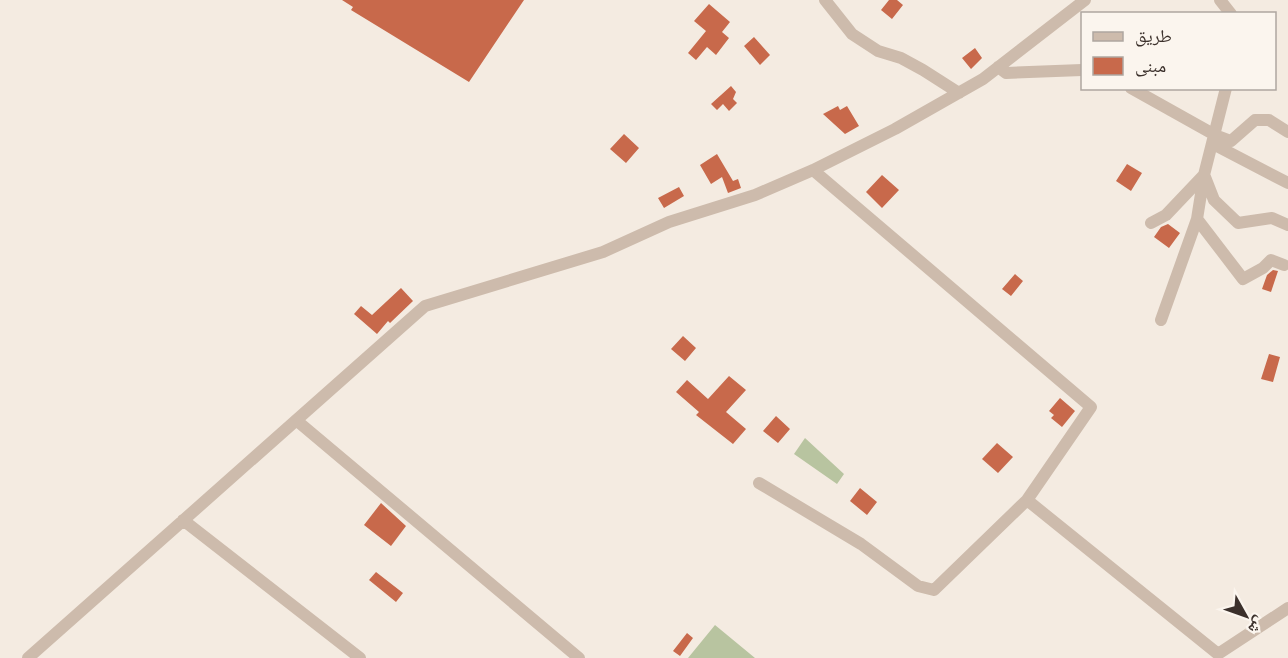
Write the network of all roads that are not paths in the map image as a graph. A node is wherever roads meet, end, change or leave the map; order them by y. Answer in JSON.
{"nodes":[{"id":1,"x":825,"y":0,"type":"edge"},
{"id":2,"x":1085,"y":0,"type":"edge"},
{"id":3,"x":1220,"y":0,"type":"edge"},
{"id":4,"x":1229,"y":12,"type":"edge"},
{"id":5,"x":998,"y":67,"type":"junction"},
{"id":6,"x":1081,"y":70,"type":"edge"},
{"id":7,"x":1134,"y":90,"type":"edge"},
{"id":8,"x":1226,"y":90,"type":"edge"},
{"id":9,"x":959,"y":93,"type":"junction"},
{"id":10,"x":1288,"y":132,"type":"edge"},
{"id":11,"x":1214,"y":139,"type":"junction"},
{"id":12,"x":813,"y":170,"type":"junction"},
{"id":13,"x":1204,"y":175,"type":"junction"},
{"id":14,"x":1288,"y":183,"type":"edge"},
{"id":15,"x":1197,"y":219,"type":"junction"},
{"id":16,"x":1151,"y":223,"type":"dead end"},
{"id":17,"x":1288,"y":225,"type":"edge"},
{"id":18,"x":1284,"y":265,"type":"dead end"},
{"id":19,"x":1161,"y":320,"type":"dead end"},
{"id":20,"x":296,"y":420,"type":"junction"},
{"id":21,"x":759,"y":483,"type":"dead end"},
{"id":22,"x":1027,"y":500,"type":"junction"},
{"id":23,"x":183,"y":520,"type":"junction"},
{"id":24,"x":1288,"y":608,"type":"edge"},
{"id":25,"x":28,"y":658,"type":"edge"},
{"id":26,"x":360,"y":658,"type":"edge"},
{"id":27,"x":579,"y":658,"type":"edge"}],
"edges":[{"from":1,"to":9,"type":"street"},
{"from":2,"to":5,"type":"street"},
{"from":3,"to":4,"type":"street"},
{"from":5,"to":6,"type":"street"},
{"from":5,"to":9,"type":"street"},
{"from":7,"to":11,"type":"street"},
{"from":8,"to":11,"type":"street"},
{"from":9,"to":12,"type":"street"},
{"from":10,"to":11,"type":"street"},
{"from":11,"to":13,"type":"street"},
{"from":11,"to":14,"type":"street"},
{"from":12,"to":20,"type":"street"},
{"from":12,"to":22,"type":"street"},
{"from":13,"to":15,"type":"street"},
{"from":13,"to":16,"type":"street"},
{"from":13,"to":17,"type":"street"},
{"from":15,"to":18,"type":"street"},
{"from":15,"to":19,"type":"street"},
{"from":20,"to":23,"type":"street"},
{"from":20,"to":27,"type":"street"},
{"from":21,"to":22,"type":"street"},
{"from":22,"to":24,"type":"street"},
{"from":23,"to":25,"type":"street"},
{"from":23,"to":26,"type":"street"}]}
